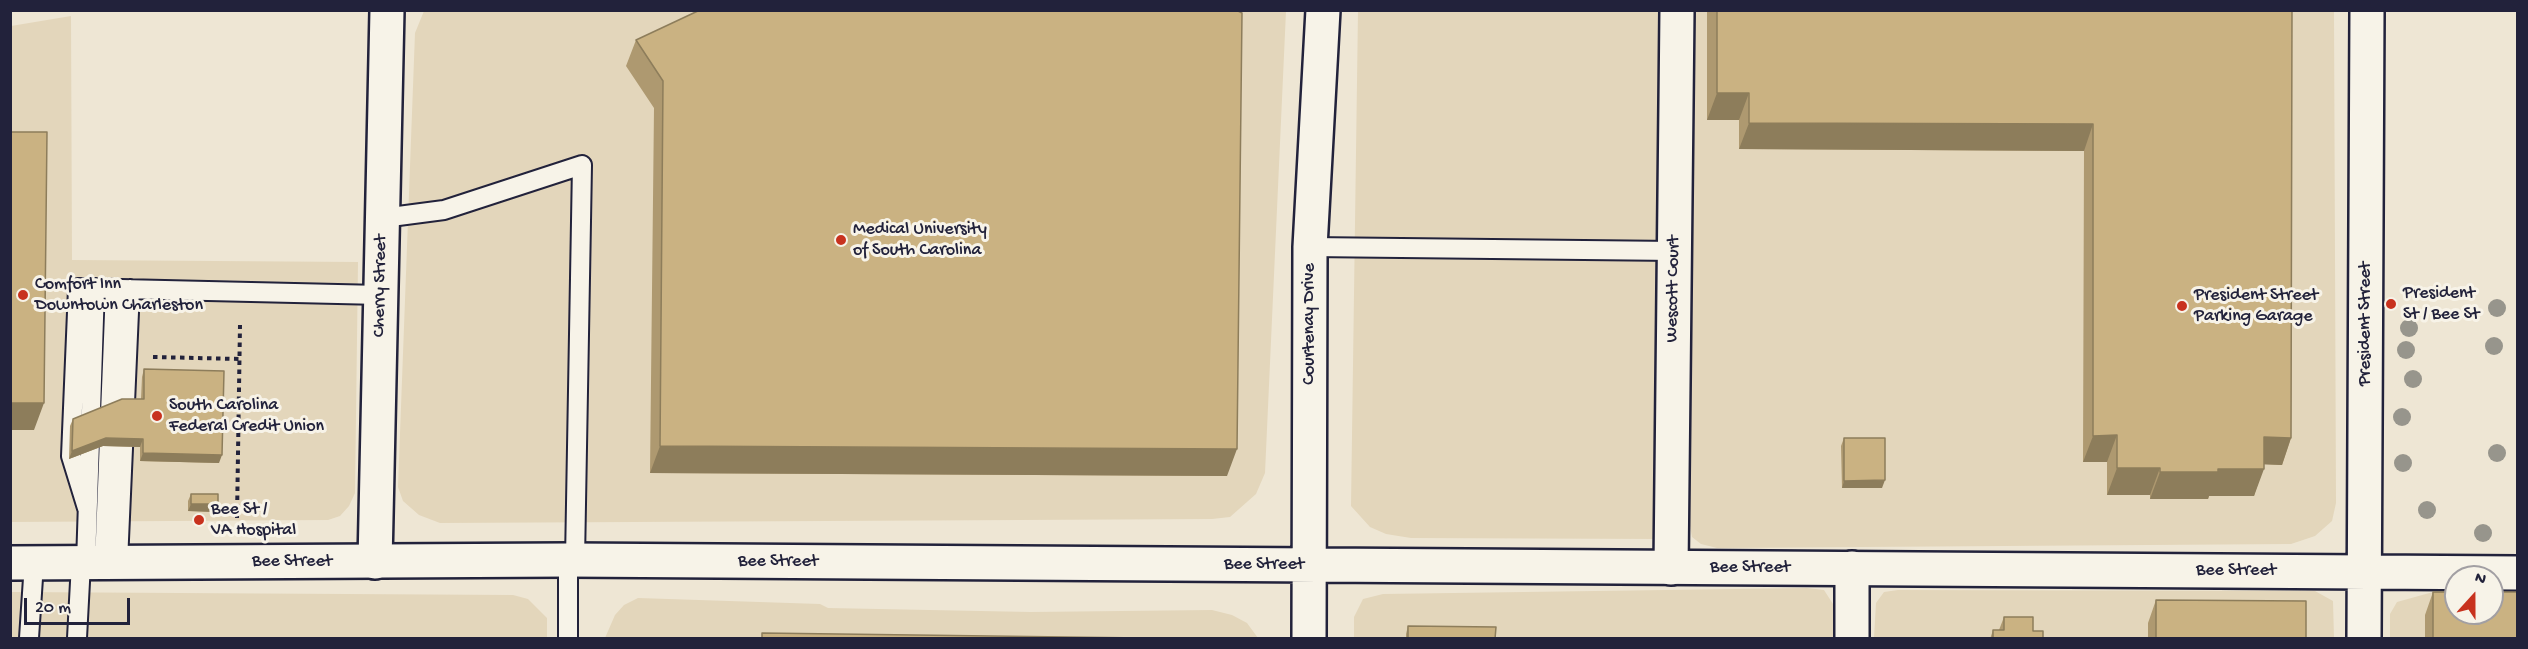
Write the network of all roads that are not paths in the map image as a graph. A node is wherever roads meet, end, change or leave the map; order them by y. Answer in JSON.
{"nodes":[{"id":1,"x":387,"y":10,"type":"edge"},
{"id":2,"x":1323,"y":10,"type":"edge"},
{"id":3,"x":1677,"y":10,"type":"edge"},
{"id":4,"x":2367,"y":10,"type":"edge"},
{"id":5,"x":383,"y":218,"type":"junction"},
{"id":6,"x":1310,"y":248,"type":"junction"},
{"id":7,"x":1675,"y":251,"type":"junction"},
{"id":8,"x":123,"y":289,"type":"junction"},
{"id":9,"x":381,"y":295,"type":"junction"},
{"id":10,"x":571,"y":560,"type":"junction"},
{"id":11,"x":375,"y":562,"type":"junction"},
{"id":12,"x":22,"y":563,"type":"edge"},
{"id":13,"x":97,"y":563,"type":"junction"},
{"id":14,"x":1309,"y":565,"type":"junction"},
{"id":15,"x":1671,"y":568,"type":"junction"},
{"id":16,"x":1851,"y":568,"type":"junction"},
{"id":17,"x":2365,"y":571,"type":"junction"},
{"id":18,"x":2517,"y":573,"type":"edge"},
{"id":19,"x":29,"y":639,"type":"edge"},
{"id":20,"x":77,"y":639,"type":"edge"},
{"id":21,"x":568,"y":639,"type":"edge"},
{"id":22,"x":1309,"y":639,"type":"edge"},
{"id":23,"x":1852,"y":639,"type":"edge"},
{"id":24,"x":2364,"y":639,"type":"edge"}],
"edges":[{"from":1,"to":5,"type":"street","name":"Cherry Street"},
{"from":2,"to":6,"type":"street","name":"Courtenay Drive"},
{"from":3,"to":7,"type":"street","name":"Wescott Court"},
{"from":4,"to":17,"type":"street","name":"President Street"},
{"from":5,"to":9,"type":"street","name":"Cherry Street"},
{"from":5,"to":10,"type":"lane"},
{"from":6,"to":7,"type":"lane"},
{"from":6,"to":14,"type":"street","name":"Courtenay Drive"},
{"from":7,"to":15,"type":"street","name":"Wescott Court"},
{"from":8,"to":9,"type":"lane"},
{"from":8,"to":13,"type":"lane"},
{"from":8,"to":13,"type":"lane"},
{"from":9,"to":11,"type":"street","name":"Cherry Street"},
{"from":10,"to":11,"type":"street","name":"Bee Street"},
{"from":10,"to":14,"type":"street","name":"Bee Street"},
{"from":10,"to":21,"type":"lane"},
{"from":11,"to":13,"type":"street","name":"Bee Street"},
{"from":12,"to":13,"type":"street","name":"Bee Street"},
{"from":12,"to":19,"type":"lane"},
{"from":13,"to":20,"type":"lane"},
{"from":14,"to":15,"type":"street","name":"Bee Street"},
{"from":14,"to":22,"type":"street","name":"Courtenay Drive"},
{"from":15,"to":16,"type":"street","name":"Bee Street"},
{"from":16,"to":17,"type":"street","name":"Bee Street"},
{"from":16,"to":23,"type":"street"},
{"from":17,"to":18,"type":"street","name":"Bee Street"},
{"from":17,"to":24,"type":"street","name":"President Street"}]}
